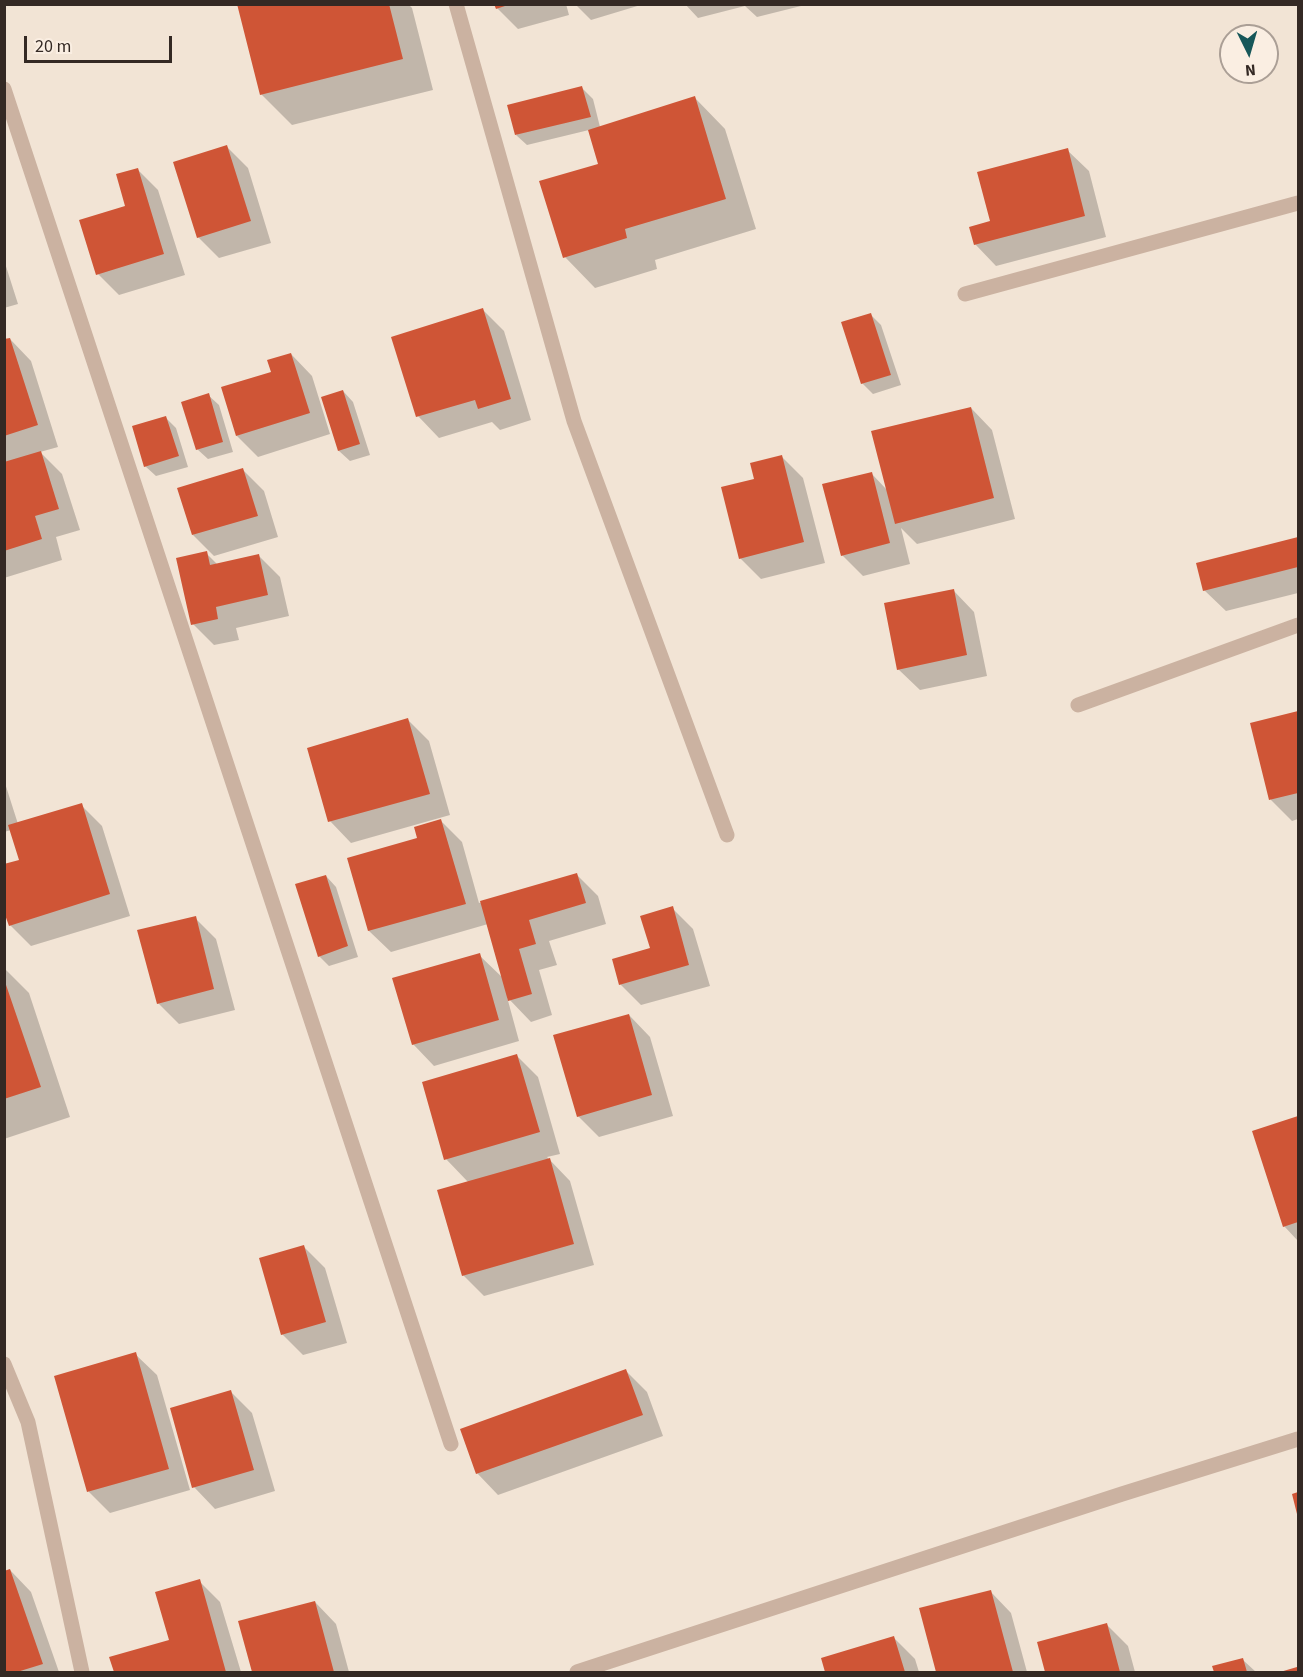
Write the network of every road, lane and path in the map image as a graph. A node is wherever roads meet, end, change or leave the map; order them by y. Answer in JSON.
{"nodes":[{"id":1,"x":456,"y":4,"type":"edge"},
{"id":2,"x":4,"y":89,"type":"edge"},
{"id":3,"x":1299,"y":203,"type":"edge"},
{"id":4,"x":965,"y":294,"type":"dead end"},
{"id":5,"x":1299,"y":625,"type":"edge"},
{"id":6,"x":1078,"y":705,"type":"dead end"},
{"id":7,"x":727,"y":835,"type":"dead end"},
{"id":8,"x":4,"y":1364,"type":"edge"},
{"id":9,"x":1299,"y":1439,"type":"edge"},
{"id":10,"x":451,"y":1444,"type":"dead end"},
{"id":11,"x":82,"y":1672,"type":"edge"},
{"id":12,"x":578,"y":1672,"type":"edge"}],
"edges":[{"from":1,"to":7,"type":"street"},
{"from":2,"to":10,"type":"street"},
{"from":3,"to":4,"type":"street"},
{"from":5,"to":6,"type":"street"},
{"from":8,"to":11,"type":"street"},
{"from":9,"to":12,"type":"street"}]}
